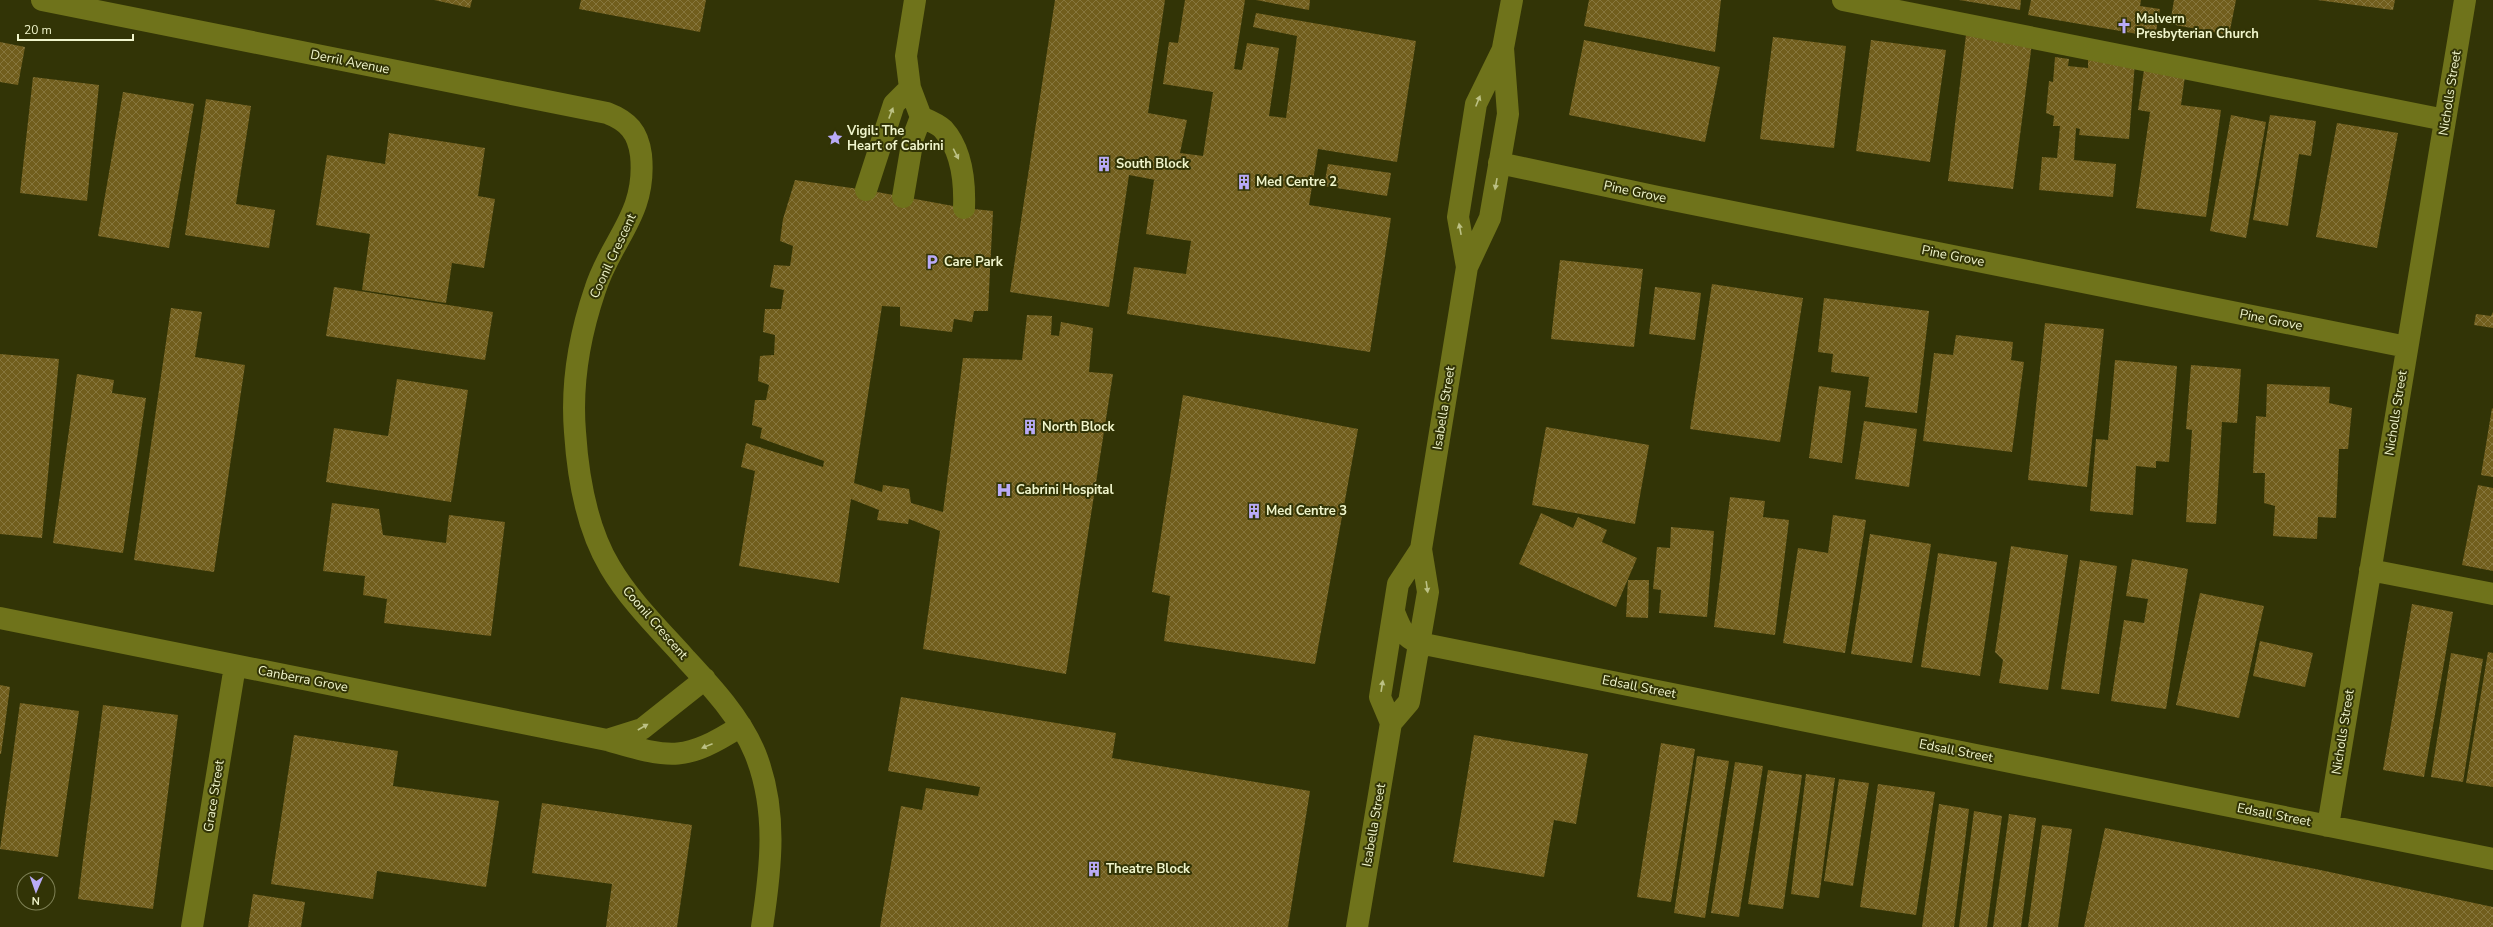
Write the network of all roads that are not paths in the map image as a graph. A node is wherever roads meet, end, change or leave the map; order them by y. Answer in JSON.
{"nodes":[{"id":1,"x":42,"y":0,"type":"edge"},
{"id":2,"x":915,"y":0,"type":"edge"},
{"id":3,"x":1512,"y":0,"type":"edge"},
{"id":4,"x":1843,"y":0,"type":"edge"},
{"id":5,"x":2465,"y":0,"type":"edge"},
{"id":6,"x":1503,"y":48,"type":"junction"},
{"id":7,"x":910,"y":88,"type":"junction"},
{"id":8,"x":921,"y":117,"type":"junction"},
{"id":9,"x":2445,"y":120,"type":"junction"},
{"id":10,"x":640,"y":148,"type":"joint"},
{"id":11,"x":1499,"y":163,"type":"junction"},
{"id":12,"x":866,"y":190,"type":"dead end"},
{"id":13,"x":903,"y":197,"type":"dead end"},
{"id":14,"x":964,"y":208,"type":"dead end"},
{"id":15,"x":1467,"y":267,"type":"junction"},
{"id":16,"x":2407,"y":347,"type":"junction"},
{"id":17,"x":1421,"y":549,"type":"junction"},
{"id":18,"x":2370,"y":570,"type":"junction"},
{"id":19,"x":2493,"y":594,"type":"edge"},
{"id":20,"x":1394,"y":612,"type":"junction"},
{"id":21,"x":0,"y":618,"type":"edge"},
{"id":22,"x":1419,"y":643,"type":"junction"},
{"id":23,"x":235,"y":666,"type":"junction"},
{"id":24,"x":705,"y":679,"type":"junction"},
{"id":25,"x":1391,"y":723,"type":"junction"},
{"id":26,"x":741,"y":726,"type":"junction"},
{"id":27,"x":607,"y":740,"type":"junction"},
{"id":28,"x":2328,"y":826,"type":"junction"},
{"id":29,"x":2493,"y":860,"type":"edge"},
{"id":30,"x":192,"y":927,"type":"edge"},
{"id":31,"x":762,"y":927,"type":"edge"},
{"id":32,"x":1357,"y":927,"type":"edge"}],
"edges":[{"from":1,"to":10,"type":"street","name":"Derril Avenue"},
{"from":2,"to":7,"type":"street"},
{"from":3,"to":6,"type":"street","name":"Isabella Street"},
{"from":4,"to":9,"type":"street"},
{"from":5,"to":9,"type":"street","name":"Nicholls Street"},
{"from":6,"to":11,"type":"street","name":"Isabella Street"},
{"from":15,"to":6,"type":"street","name":"Isabella Street","one_way":true},
{"from":7,"to":8,"type":"street"},
{"from":12,"to":7,"type":"street","one_way":true},
{"from":8,"to":13,"type":"street"},
{"from":8,"to":14,"type":"street","one_way":true},
{"from":9,"to":16,"type":"street","name":"Nicholls Street"},
{"from":10,"to":24,"type":"street","name":"Coonil Crescent"},
{"from":11,"to":15,"type":"street","name":"Isabella Street","one_way":true},
{"from":11,"to":16,"type":"street","name":"Pine Grove"},
{"from":15,"to":17,"type":"street","name":"Isabella Street"},
{"from":16,"to":18,"type":"street","name":"Nicholls Street"},
{"from":17,"to":20,"type":"street","name":"Isabella Street"},
{"from":17,"to":22,"type":"street","name":"Isabella Street","one_way":true},
{"from":18,"to":19,"type":"street"},
{"from":18,"to":28,"type":"street","name":"Nicholls Street"},
{"from":20,"to":22,"type":"street"},
{"from":25,"to":20,"type":"street","name":"Isabella Street","one_way":true},
{"from":21,"to":23,"type":"street","name":"Canberra Grove"},
{"from":22,"to":25,"type":"street","name":"Isabella Street"},
{"from":22,"to":28,"type":"street","name":"Edsall Street"},
{"from":23,"to":27,"type":"street","name":"Canberra Grove"},
{"from":23,"to":30,"type":"street","name":"Grace Street"},
{"from":24,"to":26,"type":"street","name":"Coonil Crescent"},
{"from":27,"to":24,"type":"street","name":"Canberra Grove","one_way":true},
{"from":25,"to":32,"type":"street","name":"Isabella Street"},
{"from":26,"to":27,"type":"street","name":"Canberra Grove","one_way":true},
{"from":26,"to":31,"type":"street","name":"Coonil Crescent"},
{"from":28,"to":29,"type":"street","name":"Edsall Street"}]}
